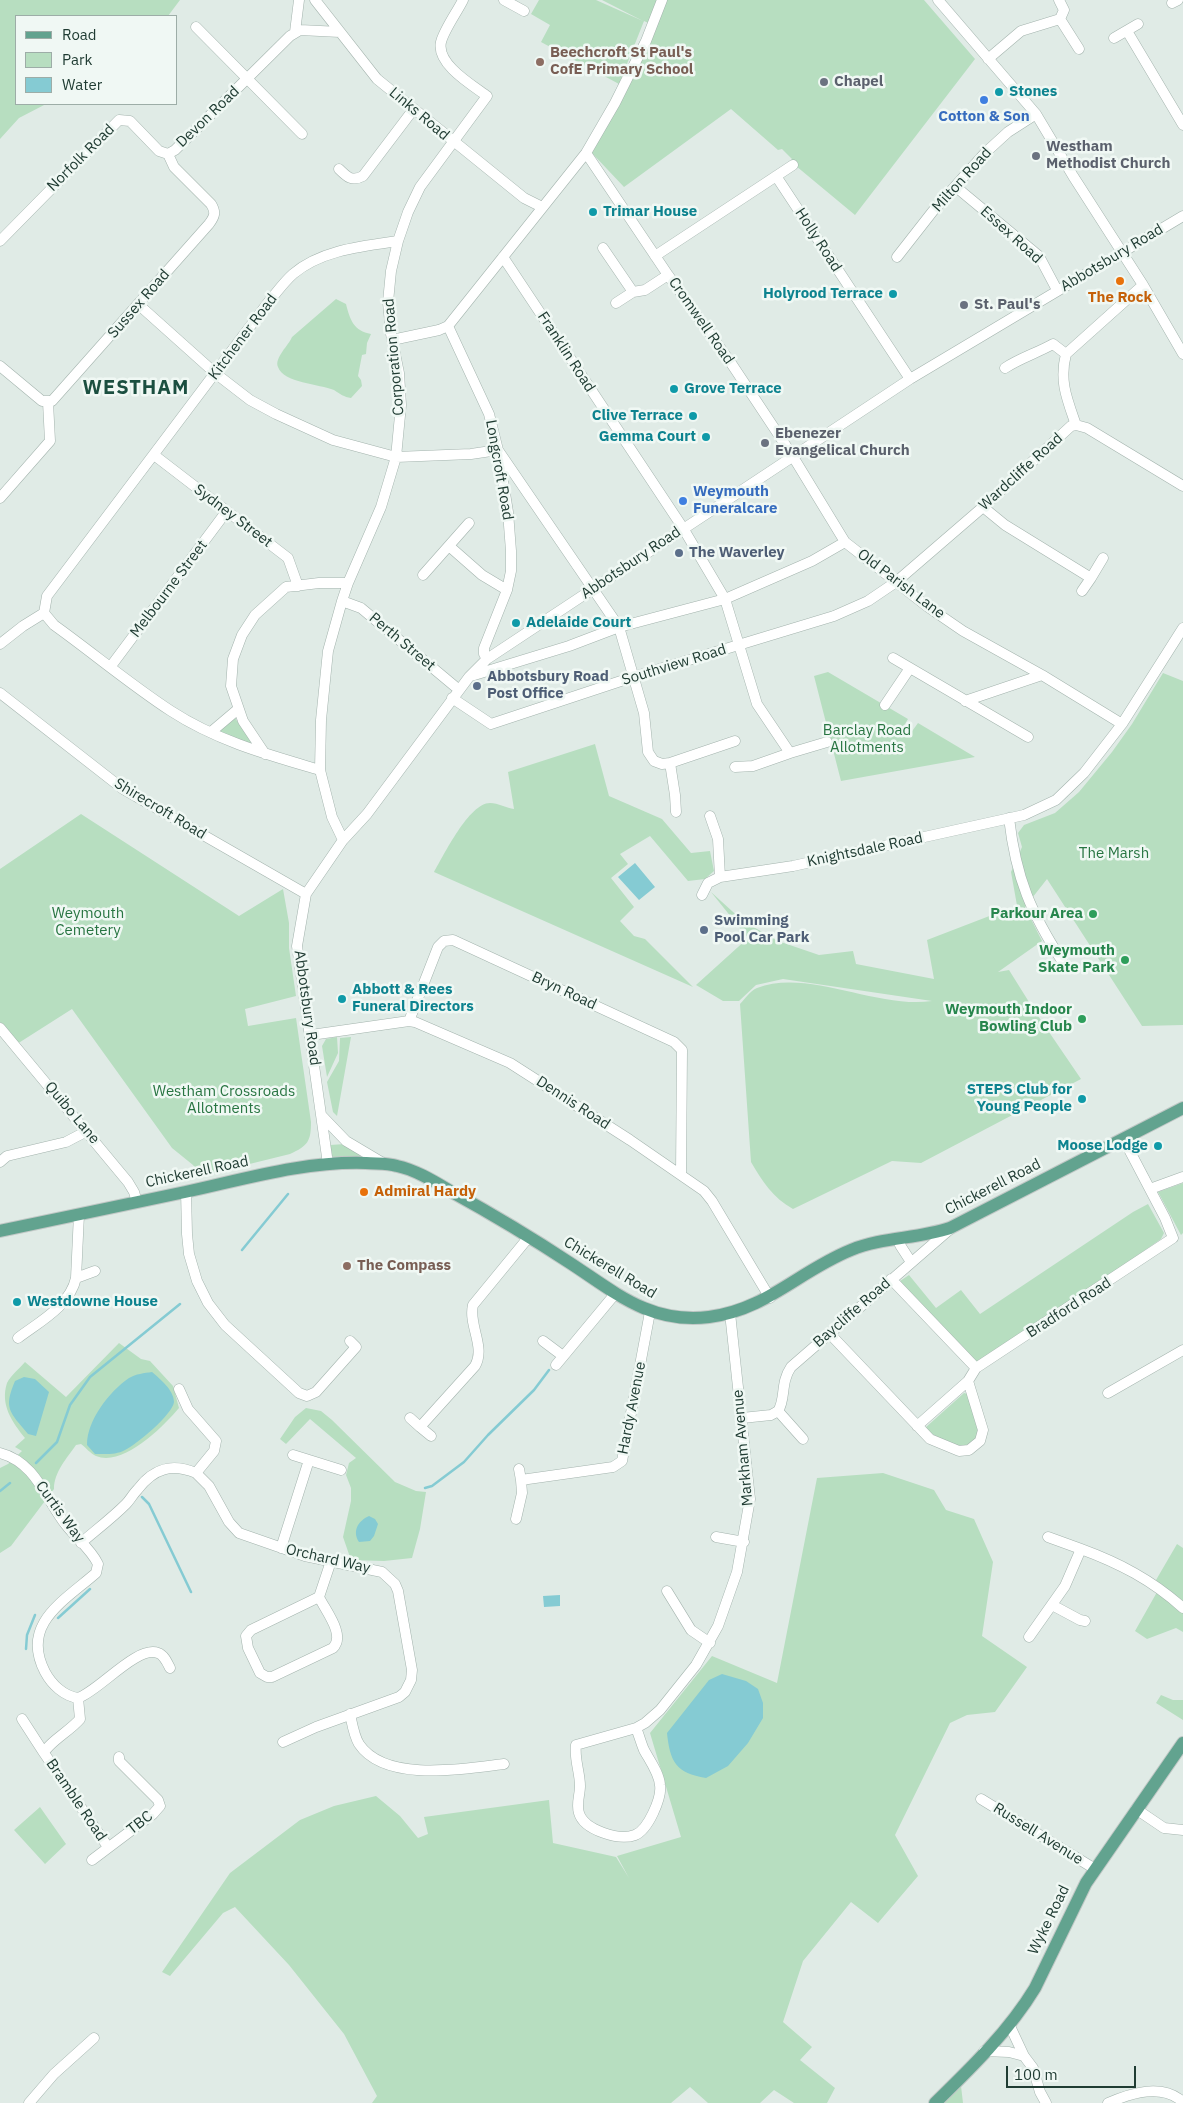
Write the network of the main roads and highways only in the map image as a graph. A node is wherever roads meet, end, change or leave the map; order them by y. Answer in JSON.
{"nodes":[{"id":1,"x":1183,"y":1108,"type":"edge"},
{"id":2,"x":0,"y":1232,"type":"edge"},
{"id":3,"x":1183,"y":1743,"type":"edge"},
{"id":4,"x":935,"y":2103,"type":"edge"}],
"edges":[{"from":1,"to":2,"type":"main road","name":"Chickerell Road"},
{"from":3,"to":4,"type":"main road","name":"Wyke Road"}]}
